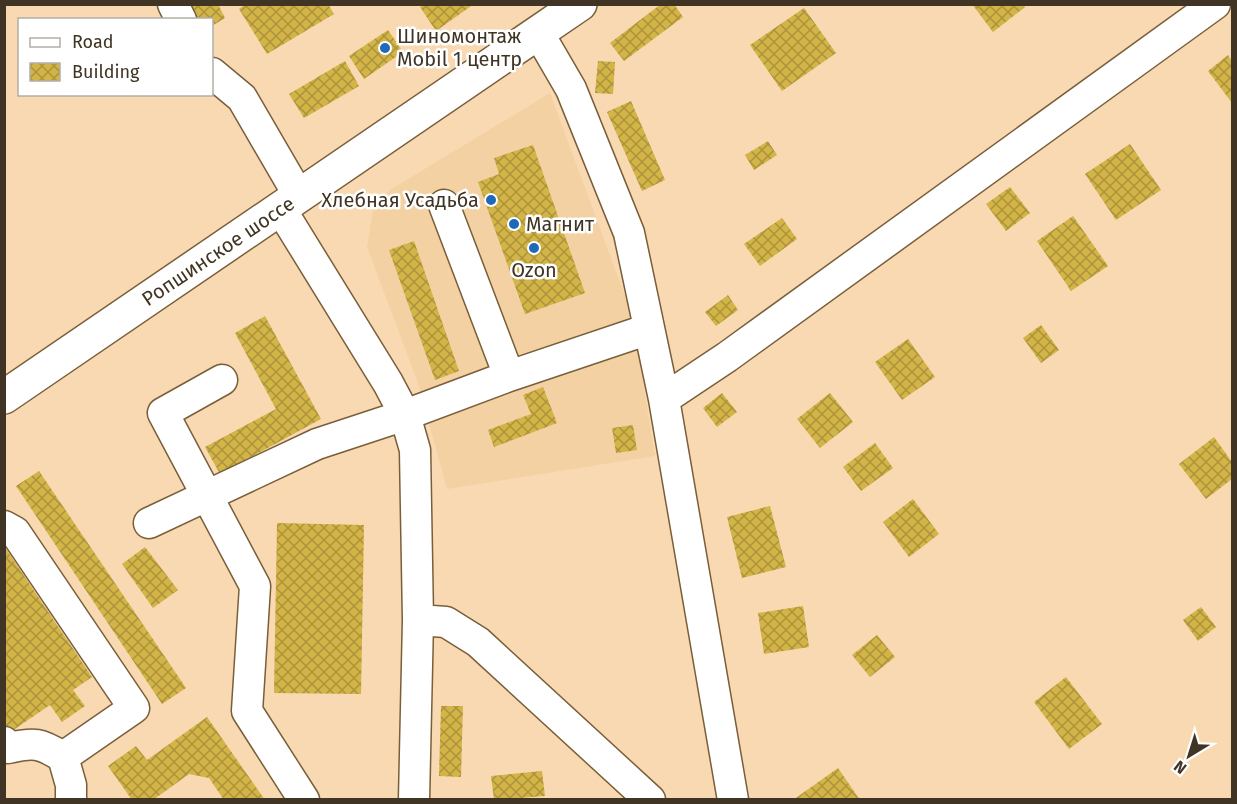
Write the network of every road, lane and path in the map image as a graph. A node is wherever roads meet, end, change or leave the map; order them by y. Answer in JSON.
{"nodes":[{"id":1,"x":173,"y":4,"type":"edge"},
{"id":2,"x":580,"y":4,"type":"edge"},
{"id":3,"x":1215,"y":4,"type":"edge"},
{"id":4,"x":180,"y":18,"type":"edge"},
{"id":5,"x":539,"y":34,"type":"junction"},
{"id":6,"x":213,"y":74,"type":"edge"},
{"id":7,"x":290,"y":202,"type":"junction"},
{"id":8,"x":444,"y":206,"type":"dead end"},
{"id":9,"x":649,"y":329,"type":"junction"},
{"id":10,"x":54,"y":363,"type":"junction"},
{"id":11,"x":509,"y":376,"type":"junction"},
{"id":12,"x":222,"y":380,"type":"dead end"},
{"id":13,"x":4,"y":397,"type":"edge"},
{"id":14,"x":664,"y":399,"type":"junction"},
{"id":15,"x":405,"y":415,"type":"junction"},
{"id":16,"x":4,"y":416,"type":"edge"},
{"id":17,"x":208,"y":495,"type":"junction"},
{"id":18,"x":149,"y":523,"type":"dead end"},
{"id":19,"x":4,"y":526,"type":"edge"},
{"id":20,"x":418,"y":620,"type":"junction"},
{"id":21,"x":4,"y":742,"type":"edge"},
{"id":22,"x":63,"y":757,"type":"junction"},
{"id":23,"x":71,"y":800,"type":"edge"},
{"id":24,"x":304,"y":800,"type":"edge"},
{"id":25,"x":414,"y":800,"type":"edge"},
{"id":26,"x":650,"y":800,"type":"edge"},
{"id":27,"x":733,"y":800,"type":"edge"}],
"edges":[{"from":1,"to":4,"type":"street"},
{"from":2,"to":5,"type":"main road","name":"Ропшинское шоссе"},
{"from":3,"to":14,"type":"street"},
{"from":5,"to":7,"type":"main road","name":"Ропшинское шоссе"},
{"from":5,"to":9,"type":"street"},
{"from":6,"to":7,"type":"street"},
{"from":7,"to":10,"type":"main road","name":"Ропшинское шоссе"},
{"from":7,"to":15,"type":"street"},
{"from":8,"to":11,"type":"street"},
{"from":9,"to":11,"type":"street"},
{"from":9,"to":14,"type":"street"},
{"from":10,"to":13,"type":"main road","name":"Ропшинское шоссе"},
{"from":10,"to":16,"type":"street"},
{"from":11,"to":15,"type":"street"},
{"from":12,"to":17,"type":"street"},
{"from":14,"to":27,"type":"street"},
{"from":15,"to":17,"type":"street"},
{"from":15,"to":20,"type":"street"},
{"from":17,"to":18,"type":"street"},
{"from":17,"to":24,"type":"street"},
{"from":19,"to":22,"type":"street"},
{"from":20,"to":25,"type":"street"},
{"from":20,"to":26,"type":"street"},
{"from":21,"to":22,"type":"street"},
{"from":22,"to":23,"type":"street"}]}
